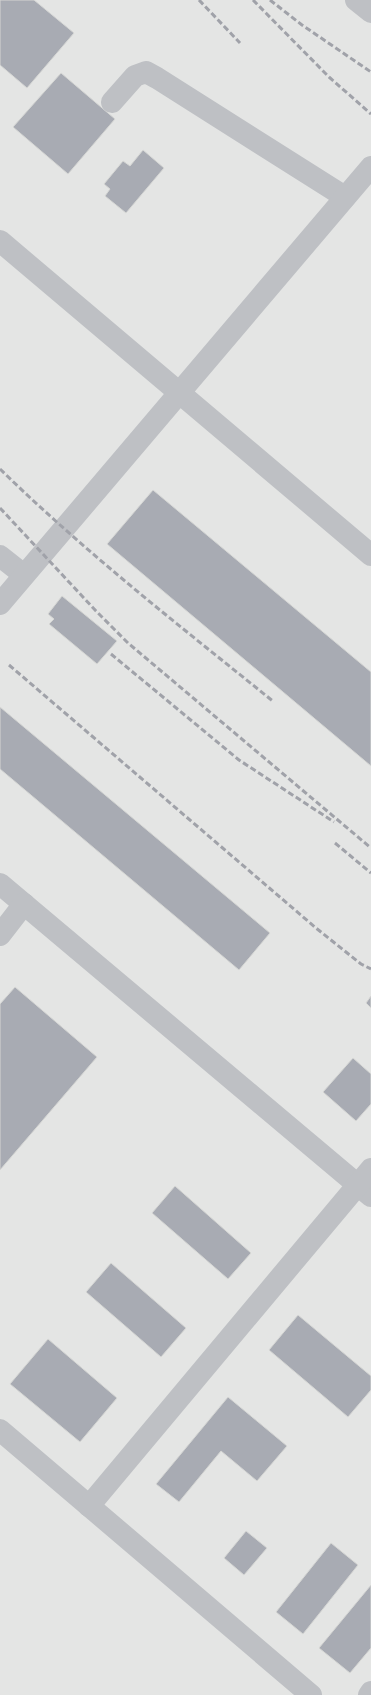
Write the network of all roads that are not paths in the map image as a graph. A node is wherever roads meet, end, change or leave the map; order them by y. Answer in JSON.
{"nodes":[{"id":1,"x":356,"y":0,"type":"edge"},
{"id":2,"x":371,"y":12,"type":"edge"},
{"id":3,"x":112,"y":102,"type":"dead end"},
{"id":4,"x":371,"y":167,"type":"edge"},
{"id":5,"x":345,"y":197,"type":"junction"},
{"id":6,"x":0,"y":241,"type":"edge"},
{"id":7,"x":179,"y":392,"type":"junction"},
{"id":8,"x":371,"y":555,"type":"edge"},
{"id":9,"x":0,"y":556,"type":"edge"},
{"id":10,"x":24,"y":575,"type":"junction"},
{"id":11,"x":0,"y":604,"type":"edge"},
{"id":12,"x":0,"y":884,"type":"edge"},
{"id":13,"x":24,"y":904,"type":"junction"},
{"id":14,"x":0,"y":935,"type":"edge"},
{"id":15,"x":366,"y":1183,"type":"edge"},
{"id":16,"x":0,"y":1430,"type":"edge"},
{"id":17,"x":89,"y":1506,"type":"junction"},
{"id":18,"x":371,"y":1692,"type":"edge"},
{"id":19,"x":311,"y":1695,"type":"edge"},
{"id":20,"x":368,"y":1695,"type":"edge"}],
"edges":[{"from":1,"to":2,"type":"lane"},
{"from":3,"to":5,"type":"lane"},
{"from":4,"to":5,"type":"lane"},
{"from":5,"to":7,"type":"lane"},
{"from":6,"to":7,"type":"lane"},
{"from":7,"to":8,"type":"lane"},
{"from":7,"to":10,"type":"lane"},
{"from":9,"to":10,"type":"lane"},
{"from":10,"to":11,"type":"lane"},
{"from":12,"to":13,"type":"lane"},
{"from":13,"to":14,"type":"lane"},
{"from":13,"to":15,"type":"lane"},
{"from":15,"to":17,"type":"lane"},
{"from":16,"to":17,"type":"lane"},
{"from":17,"to":19,"type":"lane"},
{"from":18,"to":20,"type":"lane"}]}
